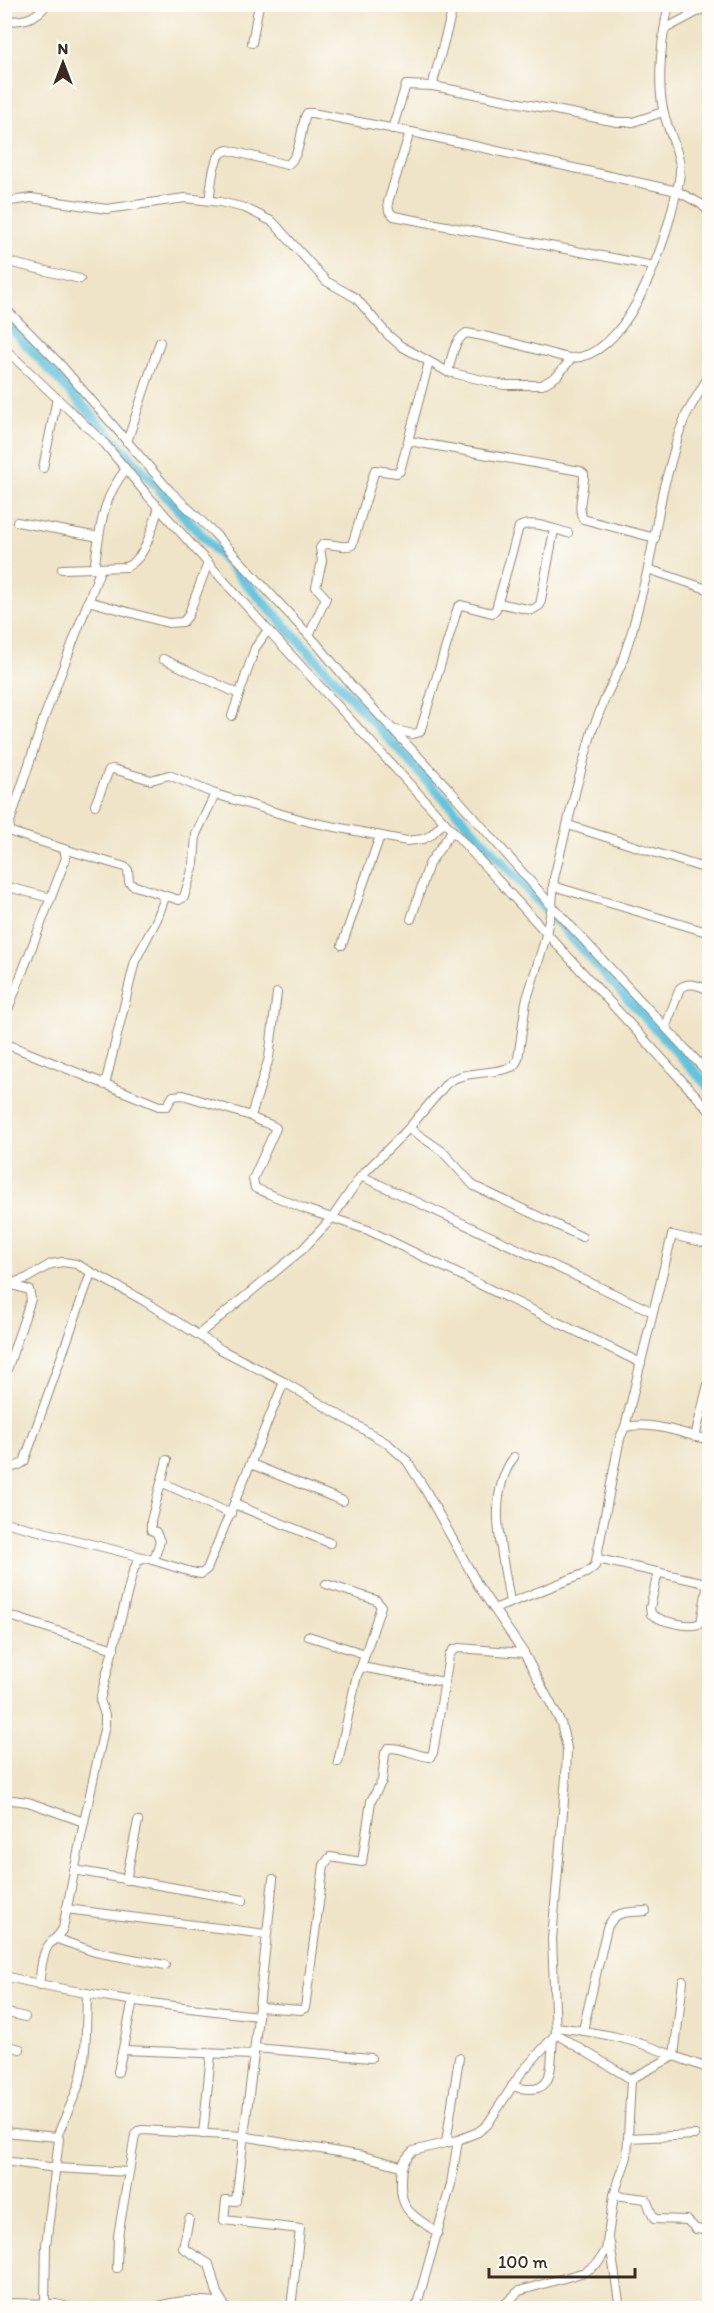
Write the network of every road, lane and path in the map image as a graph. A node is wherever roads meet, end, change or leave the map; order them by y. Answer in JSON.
{"nodes":[{"id":1,"x":47,"y":4,"type":"edge"},
{"id":2,"x":259,"y":4,"type":"edge"},
{"id":3,"x":454,"y":4,"type":"edge"},
{"id":4,"x":669,"y":4,"type":"edge"},
{"id":5,"x":710,"y":5,"type":"edge"},
{"id":6,"x":4,"y":21,"type":"edge"},
{"id":7,"x":665,"y":29,"type":"junction"},
{"id":8,"x":252,"y":43,"type":"dead end"},
{"id":9,"x":434,"y":86,"type":"junction"},
{"id":10,"x":663,"y":112,"type":"junction"},
{"id":11,"x":392,"y":129,"type":"junction"},
{"id":12,"x":410,"y":132,"type":"junction"},
{"id":13,"x":677,"y":191,"type":"junction"},
{"id":14,"x":209,"y":201,"type":"junction"},
{"id":15,"x":4,"y":202,"type":"edge"},
{"id":16,"x":710,"y":213,"type":"edge"},
{"id":17,"x":4,"y":261,"type":"edge"},
{"id":18,"x":654,"y":266,"type":"junction"},
{"id":19,"x":80,"y":279,"type":"dead end"},
{"id":20,"x":4,"y":307,"type":"edge"},
{"id":21,"x":160,"y":342,"type":"dead end"},
{"id":22,"x":4,"y":348,"type":"edge"},
{"id":23,"x":572,"y":358,"type":"junction"},
{"id":24,"x":429,"y":362,"type":"junction"},
{"id":25,"x":448,"y":372,"type":"junction"},
{"id":26,"x":710,"y":374,"type":"edge"},
{"id":27,"x":57,"y":399,"type":"junction"},
{"id":28,"x":409,"y":441,"type":"junction"},
{"id":29,"x":127,"y":442,"type":"junction"},
{"id":30,"x":43,"y":468,"type":"dead end"},
{"id":31,"x":126,"y":469,"type":"junction"},
{"id":32,"x":159,"y":508,"type":"junction"},
{"id":33,"x":17,"y":522,"type":"dead end"},
{"id":34,"x":554,"y":530,"type":"junction"},
{"id":35,"x":568,"y":533,"type":"dead end"},
{"id":36,"x":99,"y":537,"type":"junction"},
{"id":37,"x":655,"y":538,"type":"junction"},
{"id":38,"x":208,"y":563,"type":"junction"},
{"id":39,"x":98,"y":568,"type":"junction"},
{"id":40,"x":62,"y":569,"type":"dead end"},
{"id":41,"x":648,"y":569,"type":"junction"},
{"id":42,"x":710,"y":590,"type":"edge"},
{"id":43,"x":88,"y":601,"type":"junction"},
{"id":44,"x":498,"y":603,"type":"junction"},
{"id":45,"x":268,"y":630,"type":"junction"},
{"id":46,"x":309,"y":635,"type":"junction"},
{"id":47,"x":162,"y":659,"type":"dead end"},
{"id":48,"x":239,"y":694,"type":"junction"},
{"id":49,"x":232,"y":716,"type":"dead end"},
{"id":50,"x":392,"y":729,"type":"junction"},
{"id":51,"x":215,"y":794,"type":"junction"},
{"id":52,"x":95,"y":805,"type":"dead end"},
{"id":53,"x":444,"y":822,"type":"junction"},
{"id":54,"x":568,"y":825,"type":"junction"},
{"id":55,"x":452,"y":831,"type":"junction"},
{"id":56,"x":380,"y":836,"type":"junction"},
{"id":57,"x":64,"y":849,"type":"junction"},
{"id":58,"x":710,"y":870,"type":"edge"},
{"id":59,"x":4,"y":886,"type":"edge"},
{"id":60,"x":553,"y":886,"type":"junction"},
{"id":61,"x":165,"y":897,"type":"junction"},
{"id":62,"x":51,"y":898,"type":"junction"},
{"id":63,"x":552,"y":906,"type":"junction"},
{"id":64,"x":411,"y":919,"type":"dead end"},
{"id":65,"x":546,"y":933,"type":"junction"},
{"id":66,"x":710,"y":933,"type":"edge"},
{"id":67,"x":342,"y":945,"type":"dead end"},
{"id":68,"x":710,"y":990,"type":"edge"},
{"id":69,"x":277,"y":993,"type":"dead end"},
{"id":70,"x":4,"y":1020,"type":"edge"},
{"id":71,"x":666,"y":1026,"type":"junction"},
{"id":72,"x":4,"y":1043,"type":"edge"},
{"id":73,"x":710,"y":1075,"type":"edge"},
{"id":74,"x":105,"y":1085,"type":"junction"},
{"id":75,"x":710,"y":1111,"type":"edge"},
{"id":76,"x":251,"y":1116,"type":"junction"},
{"id":77,"x":409,"y":1128,"type":"junction"},
{"id":78,"x":361,"y":1176,"type":"junction"},
{"id":79,"x":332,"y":1218,"type":"junction"},
{"id":80,"x":582,"y":1237,"type":"dead end"},
{"id":81,"x":710,"y":1244,"type":"edge"},
{"id":82,"x":92,"y":1273,"type":"junction"},
{"id":83,"x":8,"y":1285,"type":"edge"},
{"id":84,"x":653,"y":1312,"type":"junction"},
{"id":85,"x":198,"y":1335,"type":"junction"},
{"id":86,"x":640,"y":1363,"type":"junction"},
{"id":87,"x":710,"y":1376,"type":"edge"},
{"id":88,"x":4,"y":1379,"type":"edge"},
{"id":89,"x":284,"y":1383,"type":"junction"},
{"id":90,"x":625,"y":1426,"type":"junction"},
{"id":91,"x":695,"y":1437,"type":"junction"},
{"id":92,"x":710,"y":1440,"type":"edge"},
{"id":93,"x":514,"y":1457,"type":"dead end"},
{"id":94,"x":167,"y":1460,"type":"dead end"},
{"id":95,"x":251,"y":1464,"type":"junction"},
{"id":96,"x":4,"y":1465,"type":"edge"},
{"id":97,"x":161,"y":1482,"type":"junction"},
{"id":98,"x":342,"y":1500,"type":"dead end"},
{"id":99,"x":234,"y":1504,"type":"junction"},
{"id":100,"x":231,"y":1514,"type":"junction"},
{"id":101,"x":4,"y":1522,"type":"edge"},
{"id":102,"x":330,"y":1543,"type":"dead end"},
{"id":103,"x":150,"y":1559,"type":"junction"},
{"id":104,"x":598,"y":1559,"type":"junction"},
{"id":105,"x":658,"y":1572,"type":"junction"},
{"id":106,"x":709,"y":1583,"type":"edge"},
{"id":107,"x":326,"y":1584,"type":"dead end"},
{"id":108,"x":510,"y":1603,"type":"junction"},
{"id":109,"x":494,"y":1609,"type":"junction"},
{"id":110,"x":4,"y":1614,"type":"edge"},
{"id":111,"x":308,"y":1636,"type":"dead end"},
{"id":112,"x":114,"y":1649,"type":"junction"},
{"id":113,"x":525,"y":1653,"type":"junction"},
{"id":114,"x":365,"y":1654,"type":"junction"},
{"id":115,"x":361,"y":1667,"type":"junction"},
{"id":116,"x":444,"y":1682,"type":"junction"},
{"id":117,"x":338,"y":1762,"type":"dead end"},
{"id":118,"x":4,"y":1799,"type":"edge"},
{"id":119,"x":138,"y":1821,"type":"dead end"},
{"id":120,"x":84,"y":1822,"type":"junction"},
{"id":121,"x":74,"y":1870,"type":"junction"},
{"id":122,"x":273,"y":1879,"type":"dead end"},
{"id":123,"x":126,"y":1880,"type":"junction"},
{"id":124,"x":243,"y":1900,"type":"dead end"},
{"id":125,"x":66,"y":1909,"type":"junction"},
{"id":126,"x":646,"y":1911,"type":"dead end"},
{"id":127,"x":266,"y":1934,"type":"junction"},
{"id":128,"x":57,"y":1939,"type":"junction"},
{"id":129,"x":165,"y":1965,"type":"dead end"},
{"id":130,"x":4,"y":1976,"type":"edge"},
{"id":131,"x":683,"y":1981,"type":"dead end"},
{"id":132,"x":39,"y":1984,"type":"junction"},
{"id":133,"x":87,"y":1993,"type":"junction"},
{"id":134,"x":133,"y":2000,"type":"junction"},
{"id":135,"x":258,"y":2011,"type":"junction"},
{"id":136,"x":4,"y":2012,"type":"edge"},
{"id":137,"x":25,"y":2017,"type":"dead end"},
{"id":138,"x":583,"y":2031,"type":"junction"},
{"id":139,"x":555,"y":2033,"type":"junction"},
{"id":140,"x":4,"y":2045,"type":"edge"},
{"id":141,"x":20,"y":2049,"type":"dead end"},
{"id":142,"x":123,"y":2050,"type":"junction"},
{"id":143,"x":254,"y":2052,"type":"junction"},
{"id":144,"x":211,"y":2054,"type":"junction"},
{"id":145,"x":674,"y":2056,"type":"junction"},
{"id":146,"x":371,"y":2058,"type":"dead end"},
{"id":147,"x":459,"y":2058,"type":"dead end"},
{"id":148,"x":710,"y":2069,"type":"edge"},
{"id":149,"x":118,"y":2072,"type":"dead end"},
{"id":150,"x":631,"y":2079,"type":"junction"},
{"id":151,"x":512,"y":2086,"type":"junction"},
{"id":152,"x":4,"y":2132,"type":"edge"},
{"id":153,"x":203,"y":2134,"type":"junction"},
{"id":154,"x":695,"y":2135,"type":"dead end"},
{"id":155,"x":242,"y":2136,"type":"junction"},
{"id":156,"x":57,"y":2137,"type":"junction"},
{"id":157,"x":628,"y":2138,"type":"junction"},
{"id":158,"x":458,"y":2140,"type":"junction"},
{"id":159,"x":446,"y":2143,"type":"junction"},
{"id":160,"x":4,"y":2161,"type":"edge"},
{"id":161,"x":401,"y":2166,"type":"junction"},
{"id":162,"x":56,"y":2168,"type":"junction"},
{"id":163,"x":129,"y":2172,"type":"junction"},
{"id":164,"x":614,"y":2195,"type":"junction"},
{"id":165,"x":189,"y":2219,"type":"dead end"},
{"id":166,"x":710,"y":2231,"type":"edge"},
{"id":167,"x":438,"y":2233,"type":"junction"},
{"id":168,"x":608,"y":2234,"type":"junction"},
{"id":169,"x":117,"y":2268,"type":"dead end"},
{"id":170,"x":4,"y":2303,"type":"edge"},
{"id":171,"x":45,"y":2304,"type":"junction"},
{"id":172,"x":224,"y":2306,"type":"edge"},
{"id":173,"x":27,"y":2307,"type":"edge"},
{"id":174,"x":73,"y":2308,"type":"edge"},
{"id":175,"x":151,"y":2308,"type":"edge"},
{"id":176,"x":291,"y":2308,"type":"edge"},
{"id":177,"x":416,"y":2308,"type":"edge"},
{"id":178,"x":501,"y":2308,"type":"edge"},
{"id":179,"x":620,"y":2308,"type":"edge"}],
"edges":[{"from":1,"to":6,"type":"street"},
{"from":2,"to":8,"type":"street"},
{"from":3,"to":9,"type":"street"},
{"from":4,"to":7,"type":"street"},
{"from":5,"to":7,"type":"street"},
{"from":7,"to":10,"type":"street"},
{"from":9,"to":10,"type":"street"},
{"from":9,"to":11,"type":"street"},
{"from":10,"to":13,"type":"street"},
{"from":11,"to":12,"type":"street"},
{"from":11,"to":14,"type":"street"},
{"from":12,"to":13,"type":"street"},
{"from":12,"to":18,"type":"street"},
{"from":13,"to":16,"type":"street"},
{"from":13,"to":18,"type":"street"},
{"from":14,"to":15,"type":"street"},
{"from":14,"to":24,"type":"street"},
{"from":17,"to":19,"type":"street"},
{"from":18,"to":23,"type":"street"},
{"from":20,"to":29,"type":"street"},
{"from":21,"to":29,"type":"street"},
{"from":22,"to":27,"type":"street"},
{"from":23,"to":25,"type":"street"},
{"from":23,"to":25,"type":"street"},
{"from":24,"to":25,"type":"street"},
{"from":24,"to":28,"type":"street"},
{"from":26,"to":37,"type":"street"},
{"from":27,"to":30,"type":"street"},
{"from":27,"to":31,"type":"street"},
{"from":28,"to":37,"type":"street"},
{"from":28,"to":46,"type":"street"},
{"from":29,"to":46,"type":"street"},
{"from":31,"to":32,"type":"street"},
{"from":31,"to":36,"type":"street"},
{"from":32,"to":38,"type":"street"},
{"from":32,"to":39,"type":"street"},
{"from":33,"to":36,"type":"street"},
{"from":34,"to":35,"type":"street"},
{"from":34,"to":44,"type":"street"},
{"from":34,"to":44,"type":"street"},
{"from":36,"to":39,"type":"street"},
{"from":37,"to":41,"type":"street"},
{"from":38,"to":43,"type":"street"},
{"from":38,"to":45,"type":"street"},
{"from":39,"to":40,"type":"street"},
{"from":39,"to":43,"type":"street"},
{"from":41,"to":42,"type":"street"},
{"from":41,"to":54,"type":"street"},
{"from":43,"to":57,"type":"street"},
{"from":44,"to":50,"type":"street"},
{"from":45,"to":48,"type":"street"},
{"from":45,"to":53,"type":"street"},
{"from":46,"to":50,"type":"street"},
{"from":47,"to":48,"type":"street"},
{"from":48,"to":49,"type":"street"},
{"from":50,"to":63,"type":"street"},
{"from":51,"to":52,"type":"street"},
{"from":51,"to":56,"type":"street"},
{"from":51,"to":61,"type":"street"},
{"from":53,"to":55,"type":"street"},
{"from":53,"to":56,"type":"street"},
{"from":54,"to":58,"type":"street"},
{"from":54,"to":60,"type":"street"},
{"from":55,"to":64,"type":"street"},
{"from":55,"to":65,"type":"street"},
{"from":56,"to":67,"type":"street"},
{"from":57,"to":61,"type":"street"},
{"from":57,"to":62,"type":"street"},
{"from":59,"to":62,"type":"street"},
{"from":60,"to":63,"type":"street"},
{"from":60,"to":66,"type":"street"},
{"from":61,"to":74,"type":"street"},
{"from":62,"to":70,"type":"street"},
{"from":63,"to":65,"type":"street"},
{"from":63,"to":71,"type":"street"},
{"from":65,"to":75,"type":"street"},
{"from":65,"to":77,"type":"street"},
{"from":68,"to":71,"type":"street"},
{"from":69,"to":76,"type":"street"},
{"from":71,"to":73,"type":"street"},
{"from":72,"to":74,"type":"street"},
{"from":74,"to":76,"type":"street"},
{"from":76,"to":79,"type":"street"},
{"from":77,"to":78,"type":"street"},
{"from":77,"to":80,"type":"street"},
{"from":78,"to":79,"type":"street"},
{"from":78,"to":84,"type":"street"},
{"from":79,"to":85,"type":"street"},
{"from":79,"to":86,"type":"street"},
{"from":81,"to":84,"type":"street"},
{"from":82,"to":83,"type":"street"},
{"from":82,"to":85,"type":"street"},
{"from":82,"to":96,"type":"street"},
{"from":83,"to":88,"type":"street"},
{"from":84,"to":86,"type":"street"},
{"from":85,"to":89,"type":"street"},
{"from":86,"to":90,"type":"street"},
{"from":87,"to":91,"type":"street"},
{"from":89,"to":95,"type":"street"},
{"from":89,"to":109,"type":"street"},
{"from":90,"to":91,"type":"street"},
{"from":90,"to":104,"type":"street"},
{"from":91,"to":92,"type":"street"},
{"from":93,"to":108,"type":"street"},
{"from":94,"to":97,"type":"street"},
{"from":95,"to":98,"type":"street"},
{"from":95,"to":99,"type":"street"},
{"from":97,"to":100,"type":"street"},
{"from":97,"to":103,"type":"street"},
{"from":99,"to":100,"type":"street"},
{"from":99,"to":102,"type":"street"},
{"from":100,"to":103,"type":"street"},
{"from":101,"to":103,"type":"street"},
{"from":103,"to":112,"type":"street"},
{"from":104,"to":105,"type":"street"},
{"from":104,"to":108,"type":"street"},
{"from":105,"to":106,"type":"street"},
{"from":105,"to":106,"type":"street"},
{"from":107,"to":114,"type":"street"},
{"from":108,"to":109,"type":"street"},
{"from":109,"to":113,"type":"street"},
{"from":110,"to":112,"type":"street"},
{"from":111,"to":114,"type":"street"},
{"from":112,"to":120,"type":"street"},
{"from":113,"to":116,"type":"street"},
{"from":113,"to":139,"type":"street"},
{"from":114,"to":115,"type":"street"},
{"from":115,"to":116,"type":"street"},
{"from":115,"to":117,"type":"street"},
{"from":116,"to":135,"type":"street"},
{"from":118,"to":120,"type":"street"},
{"from":119,"to":123,"type":"street"},
{"from":120,"to":121,"type":"street"},
{"from":121,"to":123,"type":"street"},
{"from":121,"to":125,"type":"street"},
{"from":122,"to":127,"type":"street"},
{"from":123,"to":124,"type":"street"},
{"from":125,"to":127,"type":"street"},
{"from":125,"to":128,"type":"street"},
{"from":126,"to":138,"type":"street"},
{"from":127,"to":135,"type":"street"},
{"from":128,"to":129,"type":"street"},
{"from":128,"to":132,"type":"street"},
{"from":130,"to":132,"type":"street"},
{"from":131,"to":145,"type":"street"},
{"from":132,"to":133,"type":"street"},
{"from":133,"to":134,"type":"street"},
{"from":133,"to":156,"type":"street"},
{"from":134,"to":135,"type":"street"},
{"from":134,"to":142,"type":"street"},
{"from":135,"to":143,"type":"street"},
{"from":136,"to":137,"type":"street"},
{"from":138,"to":139,"type":"street"},
{"from":138,"to":145,"type":"street"},
{"from":139,"to":150,"type":"street"},
{"from":139,"to":151,"type":"street"},
{"from":139,"to":151,"type":"street"},
{"from":140,"to":141,"type":"street"},
{"from":142,"to":144,"type":"street"},
{"from":142,"to":149,"type":"street"},
{"from":143,"to":144,"type":"street"},
{"from":143,"to":146,"type":"street"},
{"from":143,"to":155,"type":"street"},
{"from":144,"to":153,"type":"street"},
{"from":145,"to":148,"type":"street"},
{"from":145,"to":150,"type":"street"},
{"from":147,"to":159,"type":"street"},
{"from":150,"to":157,"type":"street"},
{"from":151,"to":158,"type":"street"},
{"from":152,"to":156,"type":"street"},
{"from":153,"to":155,"type":"street"},
{"from":153,"to":163,"type":"street"},
{"from":154,"to":157,"type":"street"},
{"from":155,"to":161,"type":"street"},
{"from":155,"to":176,"type":"street"},
{"from":156,"to":162,"type":"street"},
{"from":157,"to":164,"type":"street"},
{"from":158,"to":159,"type":"street"},
{"from":158,"to":167,"type":"street"},
{"from":159,"to":161,"type":"street"},
{"from":160,"to":162,"type":"street"},
{"from":161,"to":167,"type":"street"},
{"from":162,"to":163,"type":"street"},
{"from":162,"to":171,"type":"street"},
{"from":163,"to":169,"type":"street"},
{"from":164,"to":166,"type":"street"},
{"from":164,"to":168,"type":"street"},
{"from":165,"to":172,"type":"street"},
{"from":167,"to":177,"type":"street"},
{"from":168,"to":178,"type":"street"},
{"from":168,"to":179,"type":"street"},
{"from":170,"to":173,"type":"street"},
{"from":171,"to":173,"type":"street"},
{"from":171,"to":174,"type":"street"},
{"from":172,"to":175,"type":"street"}]}
